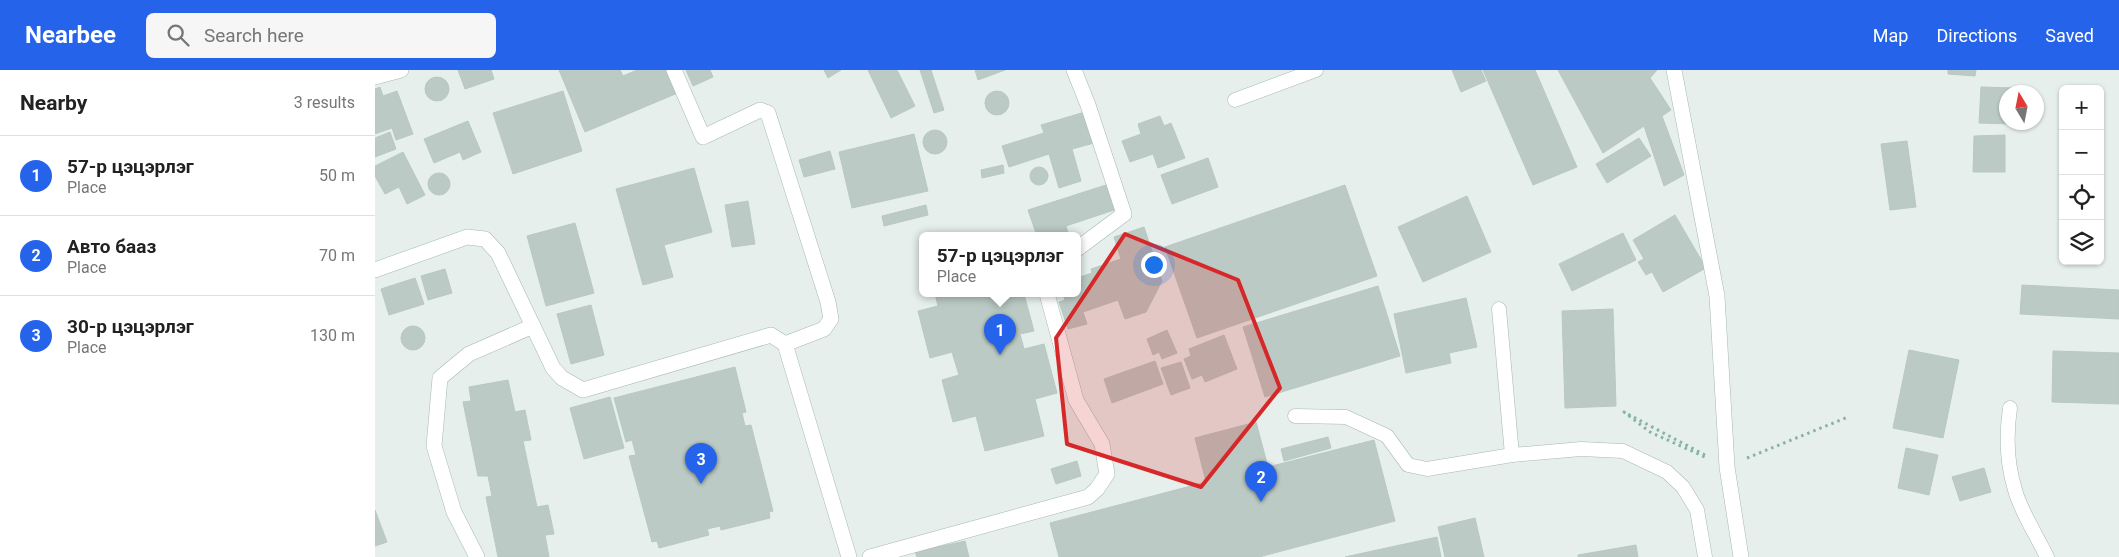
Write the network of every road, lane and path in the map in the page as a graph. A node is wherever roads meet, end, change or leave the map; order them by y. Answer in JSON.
{"nodes":[{"id":1,"x":401,"y":70,"type":"edge"},
{"id":2,"x":674,"y":70,"type":"edge"},
{"id":3,"x":1074,"y":70,"type":"edge"},
{"id":4,"x":1316,"y":70,"type":"edge"},
{"id":5,"x":1673,"y":70,"type":"edge"},
{"id":6,"x":375,"y":78,"type":"edge"},
{"id":7,"x":1235,"y":100,"type":"dead end"},
{"id":8,"x":1081,"y":246,"type":"edge"},
{"id":9,"x":375,"y":270,"type":"edge"},
{"id":10,"x":1048,"y":297,"type":"edge"},
{"id":11,"x":1499,"y":309,"type":"dead end"},
{"id":12,"x":533,"y":326,"type":"junction"},
{"id":13,"x":785,"y":344,"type":"junction"},
{"id":14,"x":2010,"y":408,"type":"dead end"},
{"id":15,"x":1295,"y":416,"type":"dead end"},
{"id":16,"x":1512,"y":455,"type":"junction"},
{"id":17,"x":477,"y":557,"type":"edge"},
{"id":18,"x":849,"y":557,"type":"edge"},
{"id":19,"x":870,"y":557,"type":"edge"},
{"id":20,"x":1705,"y":557,"type":"edge"},
{"id":21,"x":1741,"y":557,"type":"edge"},
{"id":22,"x":2047,"y":557,"type":"edge"}],
"edges":[{"from":1,"to":6,"type":"street"},
{"from":2,"to":13,"type":"street"},
{"from":3,"to":8,"type":"street"},
{"from":4,"to":7,"type":"lane"},
{"from":5,"to":21,"type":"street"},
{"from":9,"to":12,"type":"street"},
{"from":10,"to":19,"type":"street"},
{"from":11,"to":16,"type":"lane"},
{"from":12,"to":13,"type":"street"},
{"from":12,"to":17,"type":"street"},
{"from":13,"to":18,"type":"street"},
{"from":14,"to":22,"type":"lane"},
{"from":15,"to":16,"type":"lane"},
{"from":16,"to":20,"type":"lane"}]}
